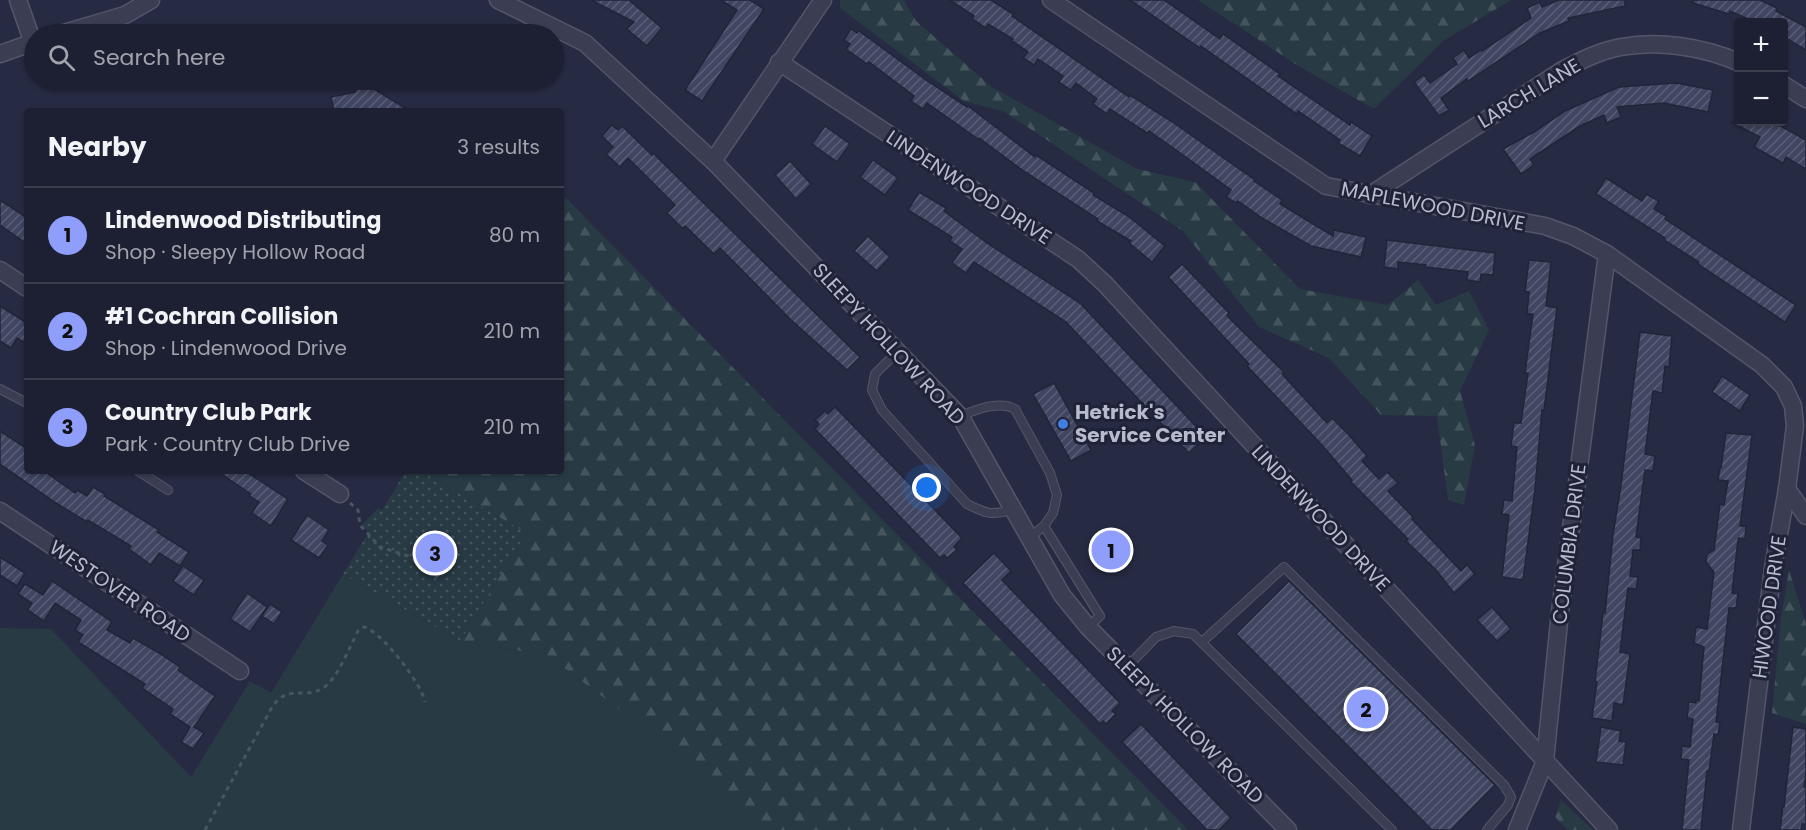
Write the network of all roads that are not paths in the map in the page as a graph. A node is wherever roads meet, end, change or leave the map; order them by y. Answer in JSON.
{"nodes":[{"id":1,"x":18,"y":0,"type":"edge"},
{"id":2,"x":151,"y":0,"type":"edge"},
{"id":3,"x":498,"y":0,"type":"edge"},
{"id":4,"x":824,"y":0,"type":"edge"},
{"id":5,"x":1051,"y":0,"type":"edge"},
{"id":6,"x":27,"y":24,"type":"edge"},
{"id":7,"x":94,"y":24,"type":"edge"},
{"id":8,"x":547,"y":24,"type":"edge"},
{"id":9,"x":564,"y":33,"type":"edge"},
{"id":10,"x":24,"y":46,"type":"edge"},
{"id":11,"x":0,"y":54,"type":"edge"},
{"id":12,"x":1734,"y":61,"type":"edge"},
{"id":13,"x":779,"y":62,"type":"junction"},
{"id":14,"x":1788,"y":88,"type":"edge"},
{"id":15,"x":1806,"y":99,"type":"edge"},
{"id":16,"x":713,"y":161,"type":"junction"},
{"id":17,"x":1370,"y":195,"type":"junction"},
{"id":18,"x":1606,"y":254,"type":"junction"},
{"id":19,"x":0,"y":270,"type":"edge"},
{"id":20,"x":24,"y":286,"type":"edge"},
{"id":21,"x":898,"y":351,"type":"junction"},
{"id":22,"x":1784,"y":387,"type":"joint"},
{"id":23,"x":0,"y":389,"type":"edge"},
{"id":24,"x":24,"y":401,"type":"edge"},
{"id":25,"x":960,"y":416,"type":"junction"},
{"id":26,"x":143,"y":474,"type":"edge"},
{"id":27,"x":309,"y":474,"type":"edge"},
{"id":28,"x":1787,"y":489,"type":"junction"},
{"id":29,"x":168,"y":490,"type":"dead end"},
{"id":30,"x":340,"y":494,"type":"road end"},
{"id":31,"x":1014,"y":508,"type":"junction"},
{"id":32,"x":0,"y":511,"type":"edge"},
{"id":33,"x":1806,"y":516,"type":"edge"},
{"id":34,"x":1044,"y":526,"type":"junction"},
{"id":35,"x":1030,"y":537,"type":"junction"},
{"id":36,"x":1088,"y":627,"type":"junction"},
{"id":37,"x":1202,"y":642,"type":"junction"},
{"id":38,"x":1127,"y":667,"type":"junction"},
{"id":39,"x":240,"y":671,"type":"dead end"},
{"id":40,"x":1545,"y":761,"type":"junction"},
{"id":41,"x":1508,"y":805,"type":"junction"},
{"id":42,"x":1520,"y":822,"type":"edge"},
{"id":43,"x":1288,"y":830,"type":"edge"},
{"id":44,"x":1392,"y":830,"type":"edge"},
{"id":45,"x":1487,"y":830,"type":"edge"},
{"id":46,"x":1609,"y":830,"type":"edge"},
{"id":47,"x":1741,"y":830,"type":"edge"}],
"edges":[{"from":1,"to":6,"type":"street"},
{"from":2,"to":7,"type":"street"},
{"from":3,"to":8,"type":"street","name":"SLEEPY HOLLOW ROAD"},
{"from":4,"to":13,"type":"street"},
{"from":5,"to":17,"type":"street","name":"MAPLEWOOD DRIVE"},
{"from":9,"to":16,"type":"street","name":"SLEEPY HOLLOW ROAD"},
{"from":10,"to":11,"type":"street"},
{"from":12,"to":17,"type":"street","name":"LARCH LANE"},
{"from":13,"to":16,"type":"street"},
{"from":13,"to":40,"type":"street","name":"LINDENWOOD DRIVE"},
{"from":14,"to":15,"type":"street"},
{"from":16,"to":21,"type":"street","name":"SLEEPY HOLLOW ROAD"},
{"from":17,"to":18,"type":"street","name":"MAPLEWOOD DRIVE"},
{"from":18,"to":22,"type":"street","name":"MAPLEWOOD DRIVE"},
{"from":18,"to":40,"type":"street","name":"COLUMBIA DRIVE"},
{"from":19,"to":20,"type":"street"},
{"from":21,"to":25,"type":"street","name":"SLEEPY HOLLOW ROAD"},
{"from":21,"to":31,"type":"lane"},
{"from":22,"to":28,"type":"street","name":"HIWOOD DRIVE"},
{"from":23,"to":24,"type":"lane"},
{"from":25,"to":31,"type":"street","name":"SLEEPY HOLLOW ROAD"},
{"from":25,"to":34,"type":"lane"},
{"from":26,"to":29,"type":"lane"},
{"from":27,"to":30,"type":"street"},
{"from":28,"to":33,"type":"street"},
{"from":28,"to":47,"type":"street","name":"HIWOOD DRIVE"},
{"from":31,"to":35,"type":"street","name":"SLEEPY HOLLOW ROAD"},
{"from":32,"to":39,"type":"street","name":"WESTOVER ROAD"},
{"from":34,"to":35,"type":"lane"},
{"from":34,"to":36,"type":"lane"},
{"from":35,"to":36,"type":"street","name":"SLEEPY HOLLOW ROAD"},
{"from":36,"to":38,"type":"street","name":"SLEEPY HOLLOW ROAD"},
{"from":37,"to":38,"type":"lane"},
{"from":37,"to":41,"type":"lane"},
{"from":37,"to":44,"type":"lane"},
{"from":38,"to":43,"type":"street","name":"SLEEPY HOLLOW ROAD"},
{"from":40,"to":42,"type":"street","name":"COLUMBIA DRIVE"},
{"from":40,"to":46,"type":"street","name":"LINDENWOOD DRIVE"},
{"from":41,"to":42,"type":"lane"},
{"from":41,"to":45,"type":"lane"}]}
